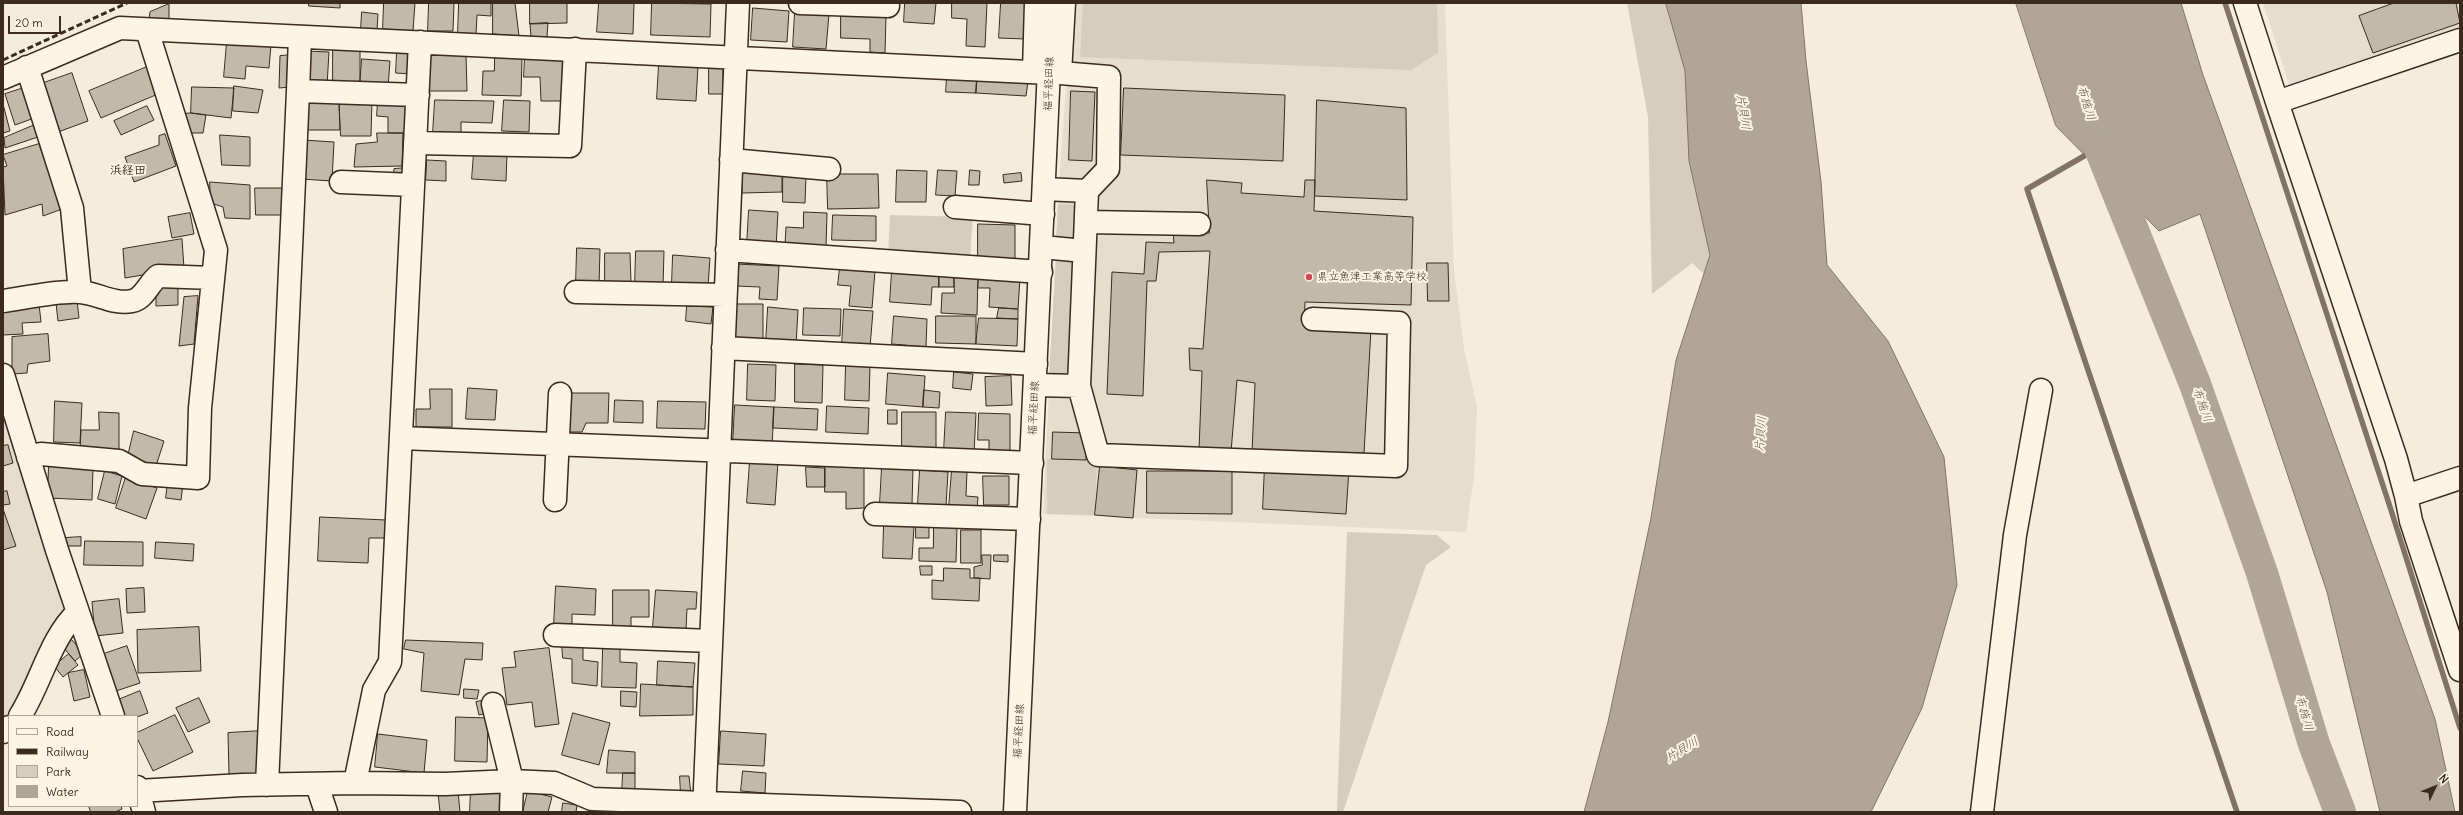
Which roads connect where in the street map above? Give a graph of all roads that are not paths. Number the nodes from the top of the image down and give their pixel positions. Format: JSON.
{"nodes":[{"id":1,"x":738,"y":3,"type":"edge"},
{"id":2,"x":800,"y":3,"type":"edge"},
{"id":3,"x":1036,"y":3,"type":"edge"},
{"id":4,"x":1052,"y":3,"type":"edge"},
{"id":5,"x":1064,"y":3,"type":"edge"},
{"id":6,"x":2245,"y":3,"type":"edge"},
{"id":7,"x":888,"y":6,"type":"dead end"},
{"id":8,"x":147,"y":30,"type":"junction"},
{"id":9,"x":300,"y":37,"type":"junction"},
{"id":10,"x":2460,"y":40,"type":"edge"},
{"id":11,"x":420,"y":42,"type":"junction"},
{"id":12,"x":575,"y":49,"type":"junction"},
{"id":13,"x":735,"y":56,"type":"junction"},
{"id":14,"x":27,"y":67,"type":"junction"},
{"id":15,"x":1048,"y":72,"type":"junction"},
{"id":16,"x":3,"y":78,"type":"edge"},
{"id":17,"x":298,"y":91,"type":"junction"},
{"id":18,"x":418,"y":95,"type":"junction"},
{"id":19,"x":2276,"y":102,"type":"junction"},
{"id":20,"x":415,"y":143,"type":"junction"},
{"id":21,"x":731,"y":160,"type":"junction"},
{"id":22,"x":829,"y":169,"type":"dead end"},
{"id":23,"x":341,"y":182,"type":"dead end"},
{"id":24,"x":413,"y":185,"type":"junction"},
{"id":25,"x":1044,"y":189,"type":"junction"},
{"id":26,"x":1087,"y":191,"type":"junction"},
{"id":27,"x":956,"y":207,"type":"dead end"},
{"id":28,"x":1043,"y":214,"type":"junction"},
{"id":29,"x":1087,"y":222,"type":"junction"},
{"id":30,"x":1199,"y":224,"type":"dead end"},
{"id":31,"x":1042,"y":248,"type":"junction"},
{"id":32,"x":727,"y":250,"type":"junction"},
{"id":33,"x":1084,"y":251,"type":"junction"},
{"id":34,"x":1040,"y":272,"type":"junction"},
{"id":35,"x":213,"y":278,"type":"junction"},
{"id":36,"x":80,"y":292,"type":"junction"},
{"id":37,"x":576,"y":292,"type":"dead end"},
{"id":38,"x":725,"y":295,"type":"junction"},
{"id":39,"x":3,"y":301,"type":"edge"},
{"id":40,"x":1313,"y":319,"type":"dead end"},
{"id":41,"x":723,"y":348,"type":"junction"},
{"id":42,"x":1036,"y":374,"type":"junction"},
{"id":43,"x":3,"y":375,"type":"edge"},
{"id":44,"x":1079,"y":386,"type":"junction"},
{"id":45,"x":2041,"y":390,"type":"dead end"},
{"id":46,"x":560,"y":394,"type":"dead end"},
{"id":47,"x":401,"y":438,"type":"junction"},
{"id":48,"x":558,"y":444,"type":"junction"},
{"id":49,"x":718,"y":451,"type":"junction"},
{"id":50,"x":28,"y":457,"type":"junction"},
{"id":51,"x":1032,"y":463,"type":"junction"},
{"id":52,"x":2460,"y":478,"type":"edge"},
{"id":53,"x":2406,"y":496,"type":"junction"},
{"id":54,"x":555,"y":500,"type":"dead end"},
{"id":55,"x":875,"y":514,"type":"dead end"},
{"id":56,"x":1029,"y":519,"type":"junction"},
{"id":57,"x":78,"y":612,"type":"junction"},
{"id":58,"x":555,"y":635,"type":"dead end"},
{"id":59,"x":711,"y":641,"type":"junction"},
{"id":60,"x":2460,"y":670,"type":"edge"},
{"id":61,"x":493,"y":704,"type":"dead end"},
{"id":62,"x":21,"y":715,"type":"edge"},
{"id":63,"x":113,"y":715,"type":"edge"},
{"id":64,"x":512,"y":781,"type":"junction"},
{"id":65,"x":355,"y":783,"type":"junction"},
{"id":66,"x":267,"y":785,"type":"junction"},
{"id":67,"x":317,"y":785,"type":"junction"},
{"id":68,"x":138,"y":789,"type":"edge"},
{"id":69,"x":704,"y":808,"type":"edge"},
{"id":70,"x":144,"y":812,"type":"edge"},
{"id":71,"x":326,"y":812,"type":"edge"},
{"id":72,"x":511,"y":812,"type":"edge"},
{"id":73,"x":960,"y":812,"type":"edge"},
{"id":74,"x":1015,"y":812,"type":"edge"},
{"id":75,"x":1982,"y":812,"type":"edge"}],
"edges":[{"from":1,"to":13,"type":"street"},
{"from":2,"to":7,"type":"street"},
{"from":3,"to":15,"type":"street"},
{"from":4,"to":15,"type":"street","name":"福平経田線"},
{"from":5,"to":15,"type":"street"},
{"from":6,"to":19,"type":"street"},
{"from":8,"to":9,"type":"street"},
{"from":8,"to":14,"type":"street"},
{"from":8,"to":35,"type":"street"},
{"from":9,"to":11,"type":"street"},
{"from":9,"to":17,"type":"street"},
{"from":10,"to":19,"type":"street"},
{"from":11,"to":12,"type":"street"},
{"from":11,"to":18,"type":"street"},
{"from":12,"to":13,"type":"street"},
{"from":12,"to":20,"type":"street"},
{"from":13,"to":15,"type":"street"},
{"from":13,"to":21,"type":"street"},
{"from":14,"to":16,"type":"street"},
{"from":14,"to":36,"type":"street"},
{"from":15,"to":25,"type":"street","name":"福平経田線"},
{"from":15,"to":26,"type":"street"},
{"from":17,"to":18,"type":"street"},
{"from":17,"to":66,"type":"street"},
{"from":18,"to":20,"type":"street"},
{"from":19,"to":53,"type":"street"},
{"from":20,"to":24,"type":"street"},
{"from":21,"to":22,"type":"street"},
{"from":21,"to":32,"type":"street"},
{"from":23,"to":24,"type":"street"},
{"from":24,"to":47,"type":"street"},
{"from":25,"to":26,"type":"street"},
{"from":25,"to":28,"type":"street","name":"福平経田線"},
{"from":26,"to":29,"type":"street"},
{"from":27,"to":28,"type":"street"},
{"from":28,"to":31,"type":"street","name":"福平経田線"},
{"from":29,"to":30,"type":"street"},
{"from":29,"to":33,"type":"street"},
{"from":31,"to":33,"type":"street"},
{"from":31,"to":34,"type":"street","name":"福平経田線"},
{"from":32,"to":34,"type":"street"},
{"from":32,"to":38,"type":"street"},
{"from":33,"to":44,"type":"street"},
{"from":34,"to":42,"type":"street","name":"福平経田線"},
{"from":35,"to":36,"type":"street"},
{"from":35,"to":50,"type":"street"},
{"from":36,"to":39,"type":"street"},
{"from":37,"to":38,"type":"street"},
{"from":38,"to":41,"type":"street"},
{"from":40,"to":44,"type":"street"},
{"from":41,"to":42,"type":"street"},
{"from":41,"to":49,"type":"street"},
{"from":42,"to":44,"type":"street"},
{"from":42,"to":51,"type":"street","name":"福平経田線"},
{"from":43,"to":50,"type":"street"},
{"from":45,"to":75,"type":"street"},
{"from":46,"to":48,"type":"street"},
{"from":47,"to":48,"type":"street"},
{"from":47,"to":65,"type":"street"},
{"from":48,"to":49,"type":"street"},
{"from":48,"to":54,"type":"street"},
{"from":49,"to":51,"type":"street"},
{"from":49,"to":59,"type":"street"},
{"from":50,"to":57,"type":"street"},
{"from":51,"to":56,"type":"street","name":"福平経田線"},
{"from":52,"to":53,"type":"street"},
{"from":53,"to":60,"type":"street"},
{"from":55,"to":56,"type":"street"},
{"from":56,"to":74,"type":"street","name":"福平経田線"},
{"from":57,"to":62,"type":"street"},
{"from":57,"to":63,"type":"street"},
{"from":58,"to":59,"type":"street"},
{"from":59,"to":69,"type":"street"},
{"from":61,"to":64,"type":"street"},
{"from":64,"to":65,"type":"street"},
{"from":64,"to":69,"type":"street"},
{"from":64,"to":72,"type":"street"},
{"from":65,"to":67,"type":"street"},
{"from":66,"to":67,"type":"street"},
{"from":66,"to":68,"type":"street"},
{"from":67,"to":71,"type":"street"},
{"from":68,"to":70,"type":"street"},
{"from":69,"to":73,"type":"street"}]}
